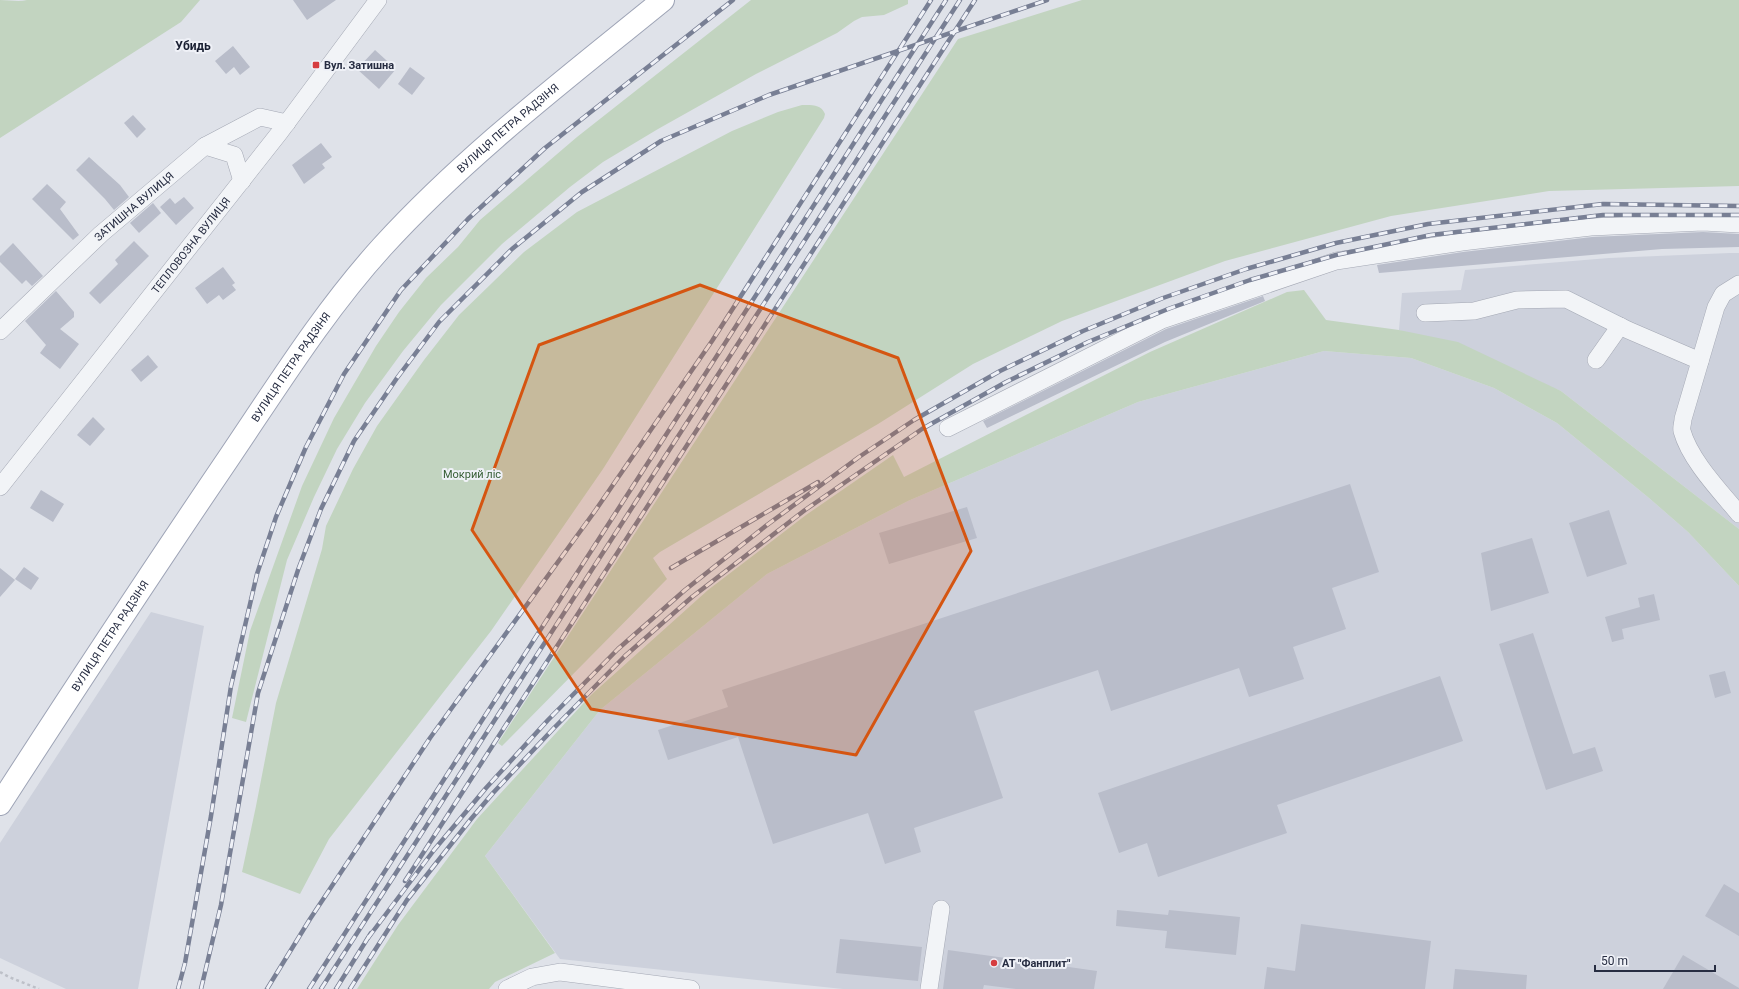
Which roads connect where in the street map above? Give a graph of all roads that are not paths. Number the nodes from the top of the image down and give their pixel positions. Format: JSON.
{"nodes":[{"id":1,"x":378,"y":0,"type":"edge"},
{"id":2,"x":663,"y":0,"type":"edge"},
{"id":3,"x":287,"y":123,"type":"junction"},
{"id":4,"x":205,"y":146,"type":"junction"},
{"id":5,"x":242,"y":181,"type":"junction"},
{"id":6,"x":1739,"y":224,"type":"edge"},
{"id":7,"x":1739,"y":284,"type":"edge"},
{"id":8,"x":1425,"y":313,"type":"dead end"},
{"id":9,"x":1620,"y":326,"type":"junction"},
{"id":10,"x":0,"y":331,"type":"edge"},
{"id":11,"x":1596,"y":360,"type":"dead end"},
{"id":12,"x":1700,"y":361,"type":"junction"},
{"id":13,"x":948,"y":428,"type":"dead end"},
{"id":14,"x":0,"y":487,"type":"edge"},
{"id":15,"x":1737,"y":509,"type":"edge"},
{"id":16,"x":0,"y":804,"type":"edge"},
{"id":17,"x":941,"y":909,"type":"dead end"},
{"id":18,"x":507,"y":989,"type":"edge"},
{"id":19,"x":691,"y":989,"type":"edge"},
{"id":20,"x":929,"y":989,"type":"edge"}],
"edges":[{"from":1,"to":3,"type":"street","name":"ТЕПЛОВОЗНА ВУЛИЦЯ"},
{"from":2,"to":16,"type":"main road","name":"ВУЛИЦЯ ПЕТРА РАДЗІНЯ"},
{"from":3,"to":4,"type":"street","name":"ЗАТИШНА ВУЛИЦЯ"},
{"from":3,"to":5,"type":"street","name":"ТЕПЛОВОЗНА ВУЛИЦЯ"},
{"from":4,"to":5,"type":"street"},
{"from":4,"to":10,"type":"street","name":"ЗАТИШНА ВУЛИЦЯ"},
{"from":5,"to":14,"type":"street","name":"ТЕПЛОВОЗНА ВУЛИЦЯ"},
{"from":6,"to":13,"type":"street"},
{"from":7,"to":12,"type":"street"},
{"from":8,"to":9,"type":"street"},
{"from":9,"to":11,"type":"street"},
{"from":9,"to":12,"type":"street"},
{"from":12,"to":15,"type":"street"},
{"from":17,"to":20,"type":"street"},
{"from":18,"to":19,"type":"street"}]}
